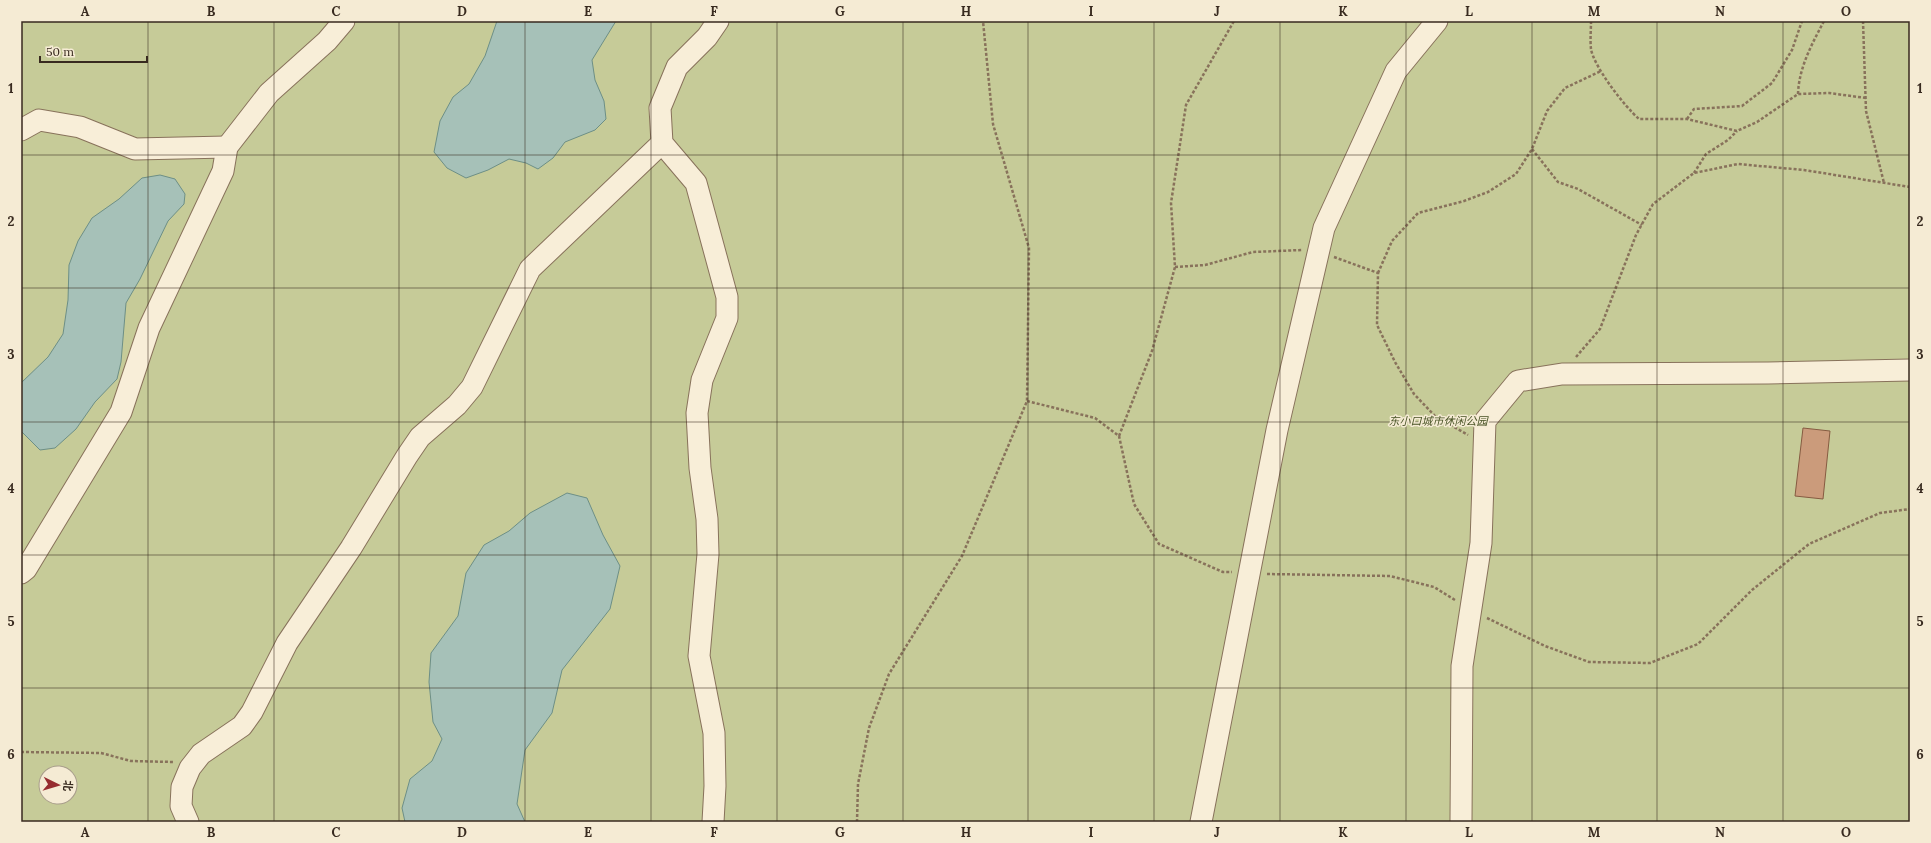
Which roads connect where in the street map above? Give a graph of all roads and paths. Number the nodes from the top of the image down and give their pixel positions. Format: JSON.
{"nodes":[{"id":1,"x":344,"y":21,"type":"edge"},
{"id":2,"x":718,"y":21,"type":"edge"},
{"id":3,"x":983,"y":21,"type":"edge"},
{"id":4,"x":1234,"y":21,"type":"edge"},
{"id":5,"x":1438,"y":21,"type":"edge"},
{"id":6,"x":1591,"y":21,"type":"edge"},
{"id":7,"x":1802,"y":21,"type":"edge"},
{"id":8,"x":1824,"y":21,"type":"edge"},
{"id":9,"x":1863,"y":21,"type":"edge"},
{"id":10,"x":1601,"y":71,"type":"junction"},
{"id":11,"x":1798,"y":94,"type":"junction"},
{"id":12,"x":1866,"y":98,"type":"junction"},
{"id":13,"x":1687,"y":119,"type":"junction"},
{"id":14,"x":21,"y":130,"type":"edge"},
{"id":15,"x":1737,"y":132,"type":"junction"},
{"id":16,"x":662,"y":143,"type":"junction"},
{"id":17,"x":227,"y":147,"type":"junction"},
{"id":18,"x":1532,"y":149,"type":"junction"},
{"id":19,"x":1694,"y":173,"type":"junction"},
{"id":20,"x":1884,"y":183,"type":"junction"},
{"id":21,"x":1910,"y":187,"type":"edge"},
{"id":22,"x":1642,"y":225,"type":"junction"},
{"id":23,"x":1319,"y":252,"type":"junction"},
{"id":24,"x":1175,"y":267,"type":"junction"},
{"id":25,"x":1378,"y":273,"type":"junction"},
{"id":26,"x":1910,"y":370,"type":"edge"},
{"id":27,"x":1562,"y":374,"type":"junction"},
{"id":28,"x":1027,"y":401,"type":"junction"},
{"id":29,"x":1119,"y":436,"type":"junction"},
{"id":30,"x":1484,"y":445,"type":"junction"},
{"id":31,"x":1910,"y":509,"type":"edge"},
{"id":32,"x":21,"y":573,"type":"edge"},
{"id":33,"x":1248,"y":573,"type":"junction"},
{"id":34,"x":1470,"y":609,"type":"junction"},
{"id":35,"x":21,"y":752,"type":"edge"},
{"id":36,"x":194,"y":762,"type":"junction"},
{"id":37,"x":188,"y":822,"type":"edge"},
{"id":38,"x":713,"y":822,"type":"edge"},
{"id":39,"x":857,"y":822,"type":"edge"},
{"id":40,"x":1201,"y":822,"type":"edge"},
{"id":41,"x":1461,"y":822,"type":"edge"}],
"edges":[{"from":1,"to":17,"type":"street"},
{"from":2,"to":16,"type":"street"},
{"from":3,"to":28,"type":"path"},
{"from":4,"to":24,"type":"path"},
{"from":5,"to":23,"type":"street"},
{"from":6,"to":10,"type":"path"},
{"from":7,"to":13,"type":"path"},
{"from":8,"to":11,"type":"path"},
{"from":9,"to":12,"type":"path"},
{"from":10,"to":13,"type":"path"},
{"from":10,"to":18,"type":"path"},
{"from":11,"to":12,"type":"path"},
{"from":11,"to":15,"type":"path"},
{"from":12,"to":20,"type":"path"},
{"from":13,"to":15,"type":"path"},
{"from":14,"to":17,"type":"street"},
{"from":15,"to":19,"type":"path"},
{"from":16,"to":36,"type":"street"},
{"from":16,"to":38,"type":"street"},
{"from":17,"to":32,"type":"street"},
{"from":18,"to":22,"type":"path"},
{"from":18,"to":25,"type":"path"},
{"from":19,"to":20,"type":"path"},
{"from":19,"to":22,"type":"path"},
{"from":20,"to":21,"type":"path"},
{"from":22,"to":27,"type":"path"},
{"from":23,"to":24,"type":"path"},
{"from":23,"to":25,"type":"path"},
{"from":23,"to":33,"type":"street"},
{"from":24,"to":29,"type":"path"},
{"from":25,"to":30,"type":"path"},
{"from":26,"to":27,"type":"street"},
{"from":27,"to":30,"type":"street"},
{"from":28,"to":29,"type":"path"},
{"from":28,"to":39,"type":"path"},
{"from":29,"to":33,"type":"path"},
{"from":30,"to":34,"type":"street"},
{"from":31,"to":34,"type":"path"},
{"from":33,"to":34,"type":"path"},
{"from":33,"to":40,"type":"street"},
{"from":34,"to":41,"type":"street"},
{"from":35,"to":36,"type":"path"},
{"from":36,"to":37,"type":"street"}]}
